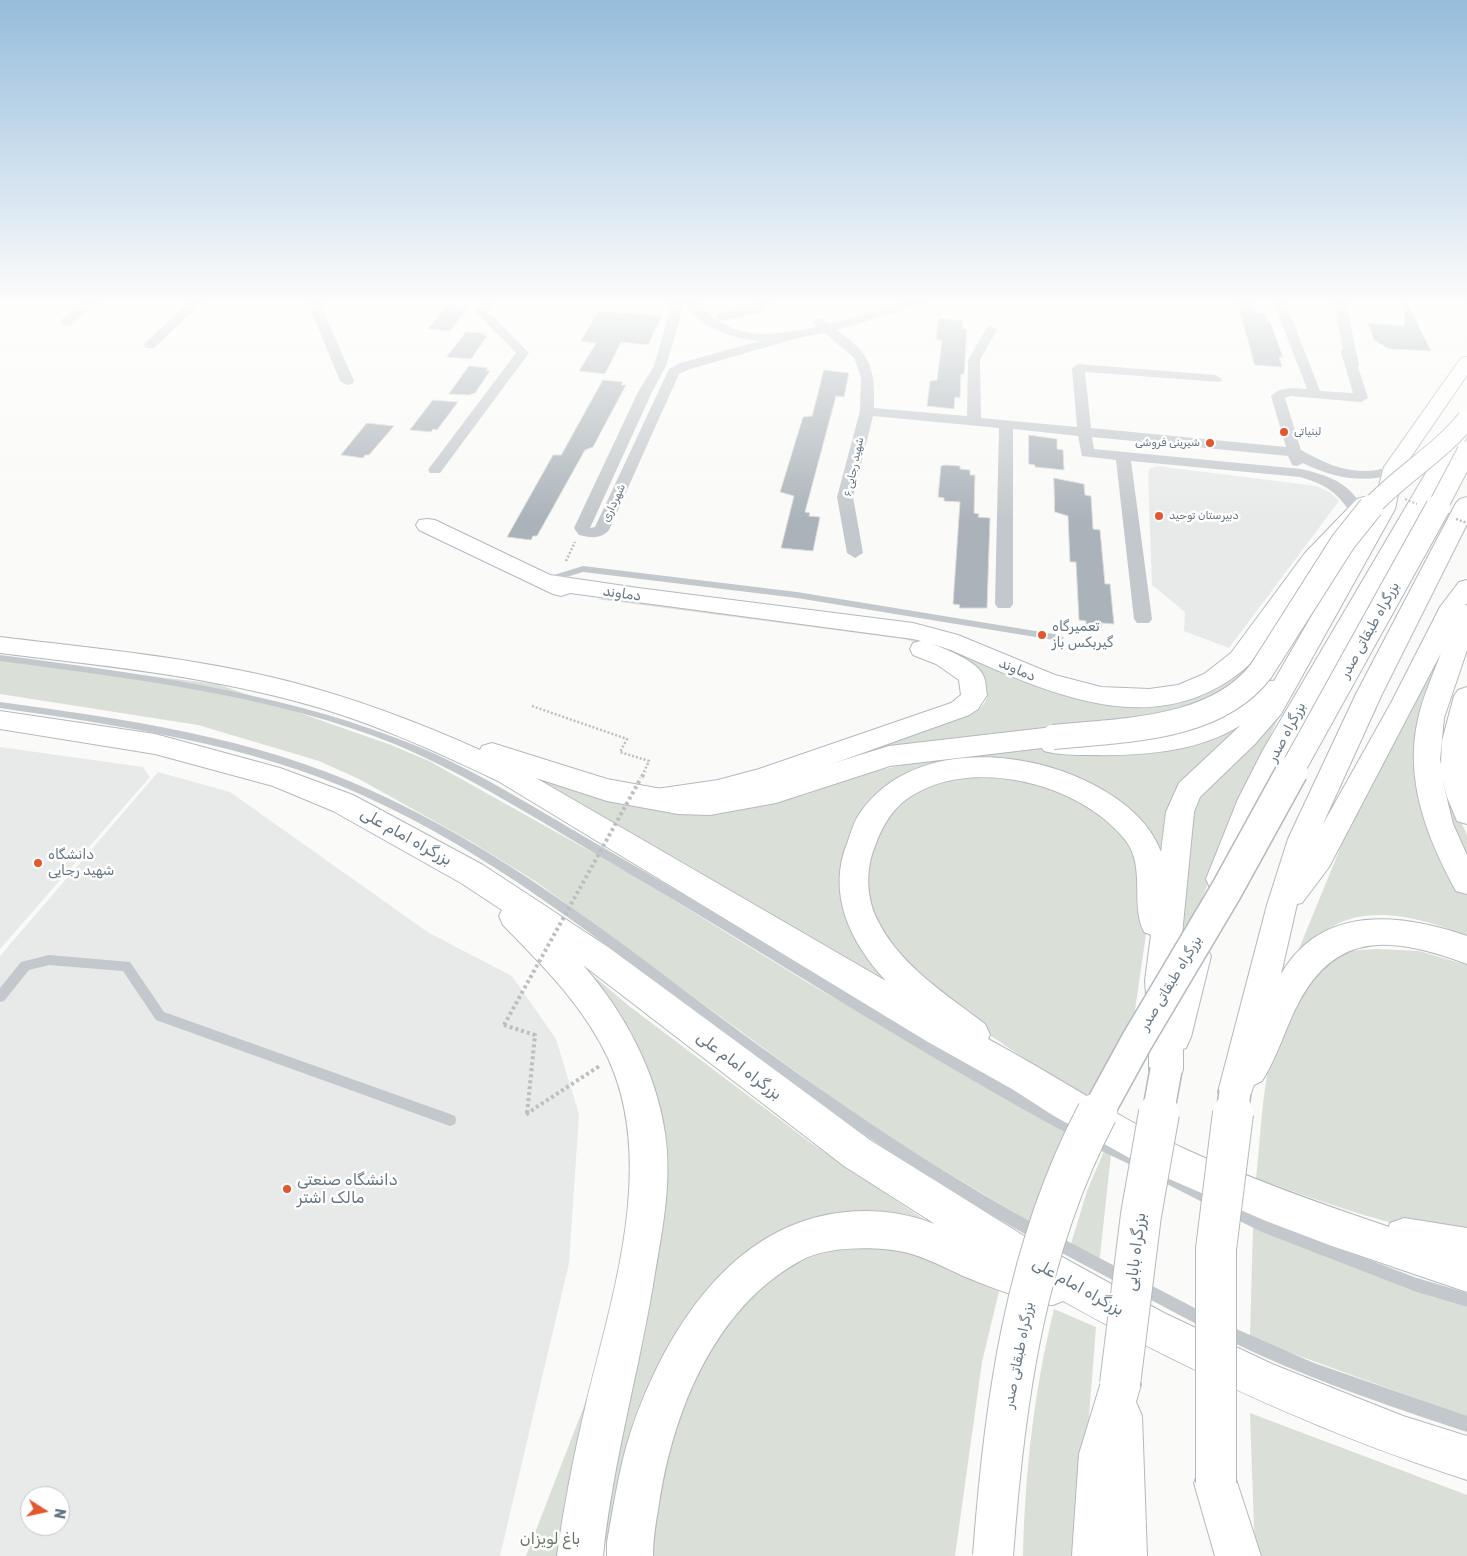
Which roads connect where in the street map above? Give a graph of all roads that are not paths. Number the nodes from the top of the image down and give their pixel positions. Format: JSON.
{"nodes":[{"id":1,"x":345,"y":376,"type":"edge"},
{"id":2,"x":505,"y":376,"type":"edge"},
{"id":3,"x":654,"y":376,"type":"edge"},
{"id":4,"x":672,"y":376,"type":"edge"},
{"id":5,"x":867,"y":376,"type":"edge"},
{"id":6,"x":974,"y":376,"type":"edge"},
{"id":7,"x":1079,"y":376,"type":"edge"},
{"id":8,"x":1173,"y":376,"type":"edge"},
{"id":9,"x":1308,"y":376,"type":"edge"},
{"id":10,"x":1354,"y":376,"type":"edge"},
{"id":11,"x":1356,"y":376,"type":"edge"},
{"id":12,"x":1458,"y":376,"type":"edge"},
{"id":13,"x":1215,"y":379,"type":"dead end"},
{"id":14,"x":347,"y":381,"type":"dead end"},
{"id":15,"x":645,"y":392,"type":"junction"},
{"id":16,"x":664,"y":394,"type":"junction"},
{"id":17,"x":1315,"y":394,"type":"junction"},
{"id":18,"x":1361,"y":398,"type":"junction"},
{"id":19,"x":867,"y":411,"type":"junction"},
{"id":20,"x":1467,"y":419,"type":"edge"},
{"id":21,"x":974,"y":421,"type":"junction"},
{"id":22,"x":1006,"y":424,"type":"junction"},
{"id":23,"x":1085,"y":432,"type":"junction"},
{"id":24,"x":1467,"y":451,"type":"edge"},
{"id":25,"x":1293,"y":452,"type":"junction"},
{"id":26,"x":1122,"y":457,"type":"junction"},
{"id":27,"x":1393,"y":469,"type":"junction"},
{"id":28,"x":435,"y":470,"type":"dead end"},
{"id":29,"x":1301,"y":473,"type":"junction"},
{"id":30,"x":1467,"y":503,"type":"edge"},
{"id":31,"x":1358,"y":509,"type":"junction"},
{"id":32,"x":427,"y":525,"type":"dead end"},
{"id":33,"x":1371,"y":531,"type":"junction"},
{"id":34,"x":855,"y":553,"type":"dead end"},
{"id":35,"x":544,"y":581,"type":"junction"},
{"id":36,"x":1467,"y":587,"type":"edge"},
{"id":37,"x":1004,"y":604,"type":"dead end"},
{"id":38,"x":1467,"y":613,"type":"edge"},
{"id":39,"x":1143,"y":619,"type":"dead end"},
{"id":40,"x":1060,"y":638,"type":"dead end"},
{"id":41,"x":0,"y":645,"type":"edge"},
{"id":42,"x":0,"y":658,"type":"edge"},
{"id":43,"x":1289,"y":673,"type":"junction"},
{"id":44,"x":1467,"y":696,"type":"edge"},
{"id":45,"x":0,"y":705,"type":"edge"},
{"id":46,"x":0,"y":720,"type":"edge"},
{"id":47,"x":440,"y":741,"type":"junction"},
{"id":48,"x":1001,"y":742,"type":"junction"},
{"id":49,"x":647,"y":788,"type":"junction"},
{"id":50,"x":1467,"y":813,"type":"edge"},
{"id":51,"x":472,"y":874,"type":"junction"},
{"id":52,"x":1467,"y":882,"type":"edge"},
{"id":53,"x":1282,"y":905,"type":"junction"},
{"id":54,"x":1467,"y":950,"type":"edge"},
{"id":55,"x":1161,"y":981,"type":"junction"},
{"id":56,"x":0,"y":997,"type":"edge"},
{"id":57,"x":1166,"y":1070,"type":"junction"},
{"id":58,"x":1024,"y":1076,"type":"junction"},
{"id":59,"x":1235,"y":1092,"type":"junction"},
{"id":60,"x":450,"y":1120,"type":"dead end"},
{"id":61,"x":1332,"y":1227,"type":"junction"},
{"id":62,"x":1467,"y":1247,"type":"edge"},
{"id":63,"x":1467,"y":1272,"type":"edge"},
{"id":64,"x":1094,"y":1296,"type":"junction"},
{"id":65,"x":1467,"y":1300,"type":"edge"},
{"id":66,"x":1120,"y":1384,"type":"junction"},
{"id":67,"x":1467,"y":1424,"type":"edge"},
{"id":68,"x":1403,"y":1438,"type":"junction"},
{"id":69,"x":1467,"y":1458,"type":"edge"},
{"id":70,"x":1467,"y":1471,"type":"edge"},
{"id":71,"x":1216,"y":1483,"type":"junction"},
{"id":72,"x":580,"y":1556,"type":"edge"},
{"id":73,"x":630,"y":1556,"type":"edge"},
{"id":74,"x":993,"y":1556,"type":"edge"},
{"id":75,"x":1095,"y":1556,"type":"edge"},
{"id":76,"x":1124,"y":1556,"type":"edge"},
{"id":77,"x":1220,"y":1556,"type":"edge"},
{"id":78,"x":1238,"y":1556,"type":"edge"}],
"edges":[{"from":1,"to":14,"type":"street"},
{"from":2,"to":28,"type":"street"},
{"from":3,"to":15,"type":"street","name":"شهرداری"},
{"from":4,"to":16,"type":"street","name":"شهرداری"},
{"from":5,"to":19,"type":"street","name":"شهید رجایی ۶"},
{"from":6,"to":21,"type":"street"},
{"from":7,"to":23,"type":"street"},
{"from":8,"to":13,"type":"street"},
{"from":9,"to":17,"type":"street"},
{"from":10,"to":18,"type":"street"},
{"from":11,"to":18,"type":"street"},
{"from":12,"to":27,"type":"main road"},
{"from":15,"to":16,"type":"street"},
{"from":15,"to":16,"type":"street","name":"شهرداری"},
{"from":17,"to":18,"type":"street"},
{"from":17,"to":25,"type":"street"},
{"from":19,"to":21,"type":"street"},
{"from":19,"to":34,"type":"street","name":"شهید رجایی ۶"},
{"from":20,"to":48,"type":"main road","bridge":true},
{"from":20,"to":57,"type":"main road","name":"بزرگراه صدر"},
{"from":21,"to":22,"type":"street"},
{"from":22,"to":23,"type":"street"},
{"from":22,"to":37,"type":"street"},
{"from":23,"to":25,"type":"street"},
{"from":23,"to":26,"type":"street"},
{"from":24,"to":74,"type":"main road","name":"بزرگراه طبقاتی صدر","bridge":true},
{"from":25,"to":27,"type":"street"},
{"from":25,"to":29,"type":"street"},
{"from":26,"to":29,"type":"street"},
{"from":26,"to":39,"type":"street"},
{"from":27,"to":31,"type":"main road","name":"دماوند"},
{"from":27,"to":33,"type":"main road"},
{"from":29,"to":31,"type":"street"},
{"from":30,"to":53,"type":"main road"},
{"from":31,"to":33,"type":"street"},
{"from":31,"to":35,"type":"main road","name":"دماوند"},
{"from":32,"to":35,"type":"main road","name":"دماوند"},
{"from":33,"to":43,"type":"main road"},
{"from":35,"to":40,"type":"lane"},
{"from":35,"to":49,"type":"main road","name":"دماوند"},
{"from":36,"to":53,"type":"main road"},
{"from":38,"to":52,"type":"main road"},
{"from":41,"to":47,"type":"main road"},
{"from":42,"to":65,"type":"lane"},
{"from":43,"to":48,"type":"main road"},
{"from":43,"to":55,"type":"main road"},
{"from":44,"to":50,"type":"main road"},
{"from":45,"to":67,"type":"lane"},
{"from":46,"to":51,"type":"main road","name":"بزرگراه امام علی"},
{"from":47,"to":49,"type":"main road"},
{"from":47,"to":58,"type":"main road"},
{"from":48,"to":49,"type":"main road"},
{"from":51,"to":64,"type":"main road","name":"بزرگراه امام علی"},
{"from":51,"to":72,"type":"main road"},
{"from":53,"to":59,"type":"main road"},
{"from":54,"to":59,"type":"main road"},
{"from":55,"to":57,"type":"main road"},
{"from":55,"to":58,"type":"main road"},
{"from":56,"to":60,"type":"lane"},
{"from":57,"to":66,"type":"main road","name":"بزرگراه بابایی","bridge":true},
{"from":58,"to":61,"type":"main road"},
{"from":59,"to":71,"type":"main road","bridge":true},
{"from":61,"to":62,"type":"main road"},
{"from":61,"to":63,"type":"main road"},
{"from":64,"to":68,"type":"main road","name":"بزرگراه امام علی"},
{"from":64,"to":73,"type":"main road"},
{"from":66,"to":75,"type":"main road"},
{"from":66,"to":76,"type":"main road","name":"بزرگراه بابایی"},
{"from":68,"to":69,"type":"main road","name":"بزرگراه امام علی"},
{"from":68,"to":70,"type":"main road"},
{"from":71,"to":77,"type":"main road"},
{"from":71,"to":78,"type":"main road"}]}
